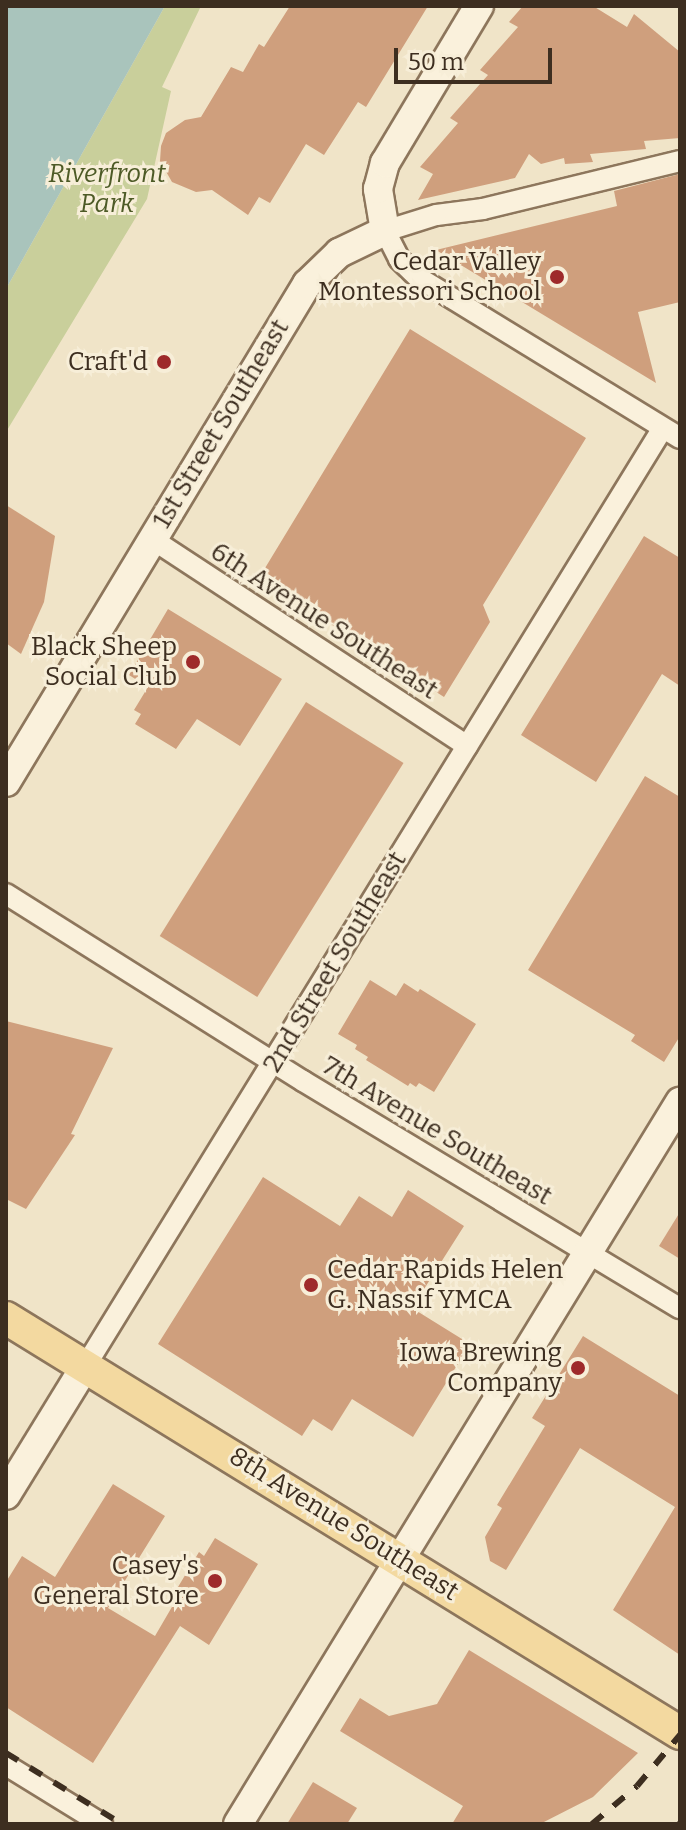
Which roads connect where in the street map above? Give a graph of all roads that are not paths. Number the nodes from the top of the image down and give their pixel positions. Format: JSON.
{"nodes":[{"id":1,"x":479,"y":6,"type":"edge"},
{"id":2,"x":680,"y":161,"type":"edge"},
{"id":3,"x":385,"y":231,"type":"junction"},
{"id":4,"x":672,"y":433,"type":"edge"},
{"id":5,"x":152,"y":539,"type":"junction"},
{"id":6,"x":467,"y":746,"type":"junction"},
{"id":7,"x":6,"y":782,"type":"edge"},
{"id":8,"x":6,"y":894,"type":"edge"},
{"id":9,"x":274,"y":1062,"type":"junction"},
{"id":10,"x":680,"y":1102,"type":"edge"},
{"id":11,"x":589,"y":1253,"type":"junction"},
{"id":12,"x":680,"y":1308,"type":"edge"},
{"id":13,"x":6,"y":1318,"type":"edge"},
{"id":14,"x":86,"y":1365,"type":"junction"},
{"id":15,"x":6,"y":1495,"type":"edge"},
{"id":16,"x":400,"y":1559,"type":"junction"},
{"id":17,"x":680,"y":1733,"type":"edge"},
{"id":18,"x":6,"y":1765,"type":"edge"},
{"id":19,"x":102,"y":1824,"type":"edge"},
{"id":20,"x":238,"y":1824,"type":"edge"}],
"edges":[{"from":1,"to":3,"type":"street"},
{"from":2,"to":3,"type":"street"},
{"from":3,"to":4,"type":"street"},
{"from":3,"to":5,"type":"street","name":"1st Street Southeast"},
{"from":4,"to":6,"type":"street","name":"2nd Street Southeast"},
{"from":5,"to":6,"type":"street","name":"6th Avenue Southeast"},
{"from":5,"to":7,"type":"street","name":"1st Street Southeast"},
{"from":6,"to":9,"type":"street","name":"2nd Street Southeast"},
{"from":8,"to":9,"type":"street","name":"7th Avenue Southeast"},
{"from":9,"to":11,"type":"street","name":"7th Avenue Southeast"},
{"from":9,"to":14,"type":"street","name":"2nd Street Southeast"},
{"from":10,"to":11,"type":"street"},
{"from":11,"to":12,"type":"street","name":"7th Avenue Southeast"},
{"from":11,"to":16,"type":"street"},
{"from":13,"to":14,"type":"main road","name":"8th Avenue Southeast"},
{"from":14,"to":15,"type":"street","name":"2nd Street Southeast"},
{"from":14,"to":16,"type":"main road","name":"8th Avenue Southeast"},
{"from":16,"to":17,"type":"main road","name":"8th Avenue Southeast"},
{"from":16,"to":20,"type":"street"},
{"from":18,"to":19,"type":"street"}]}
